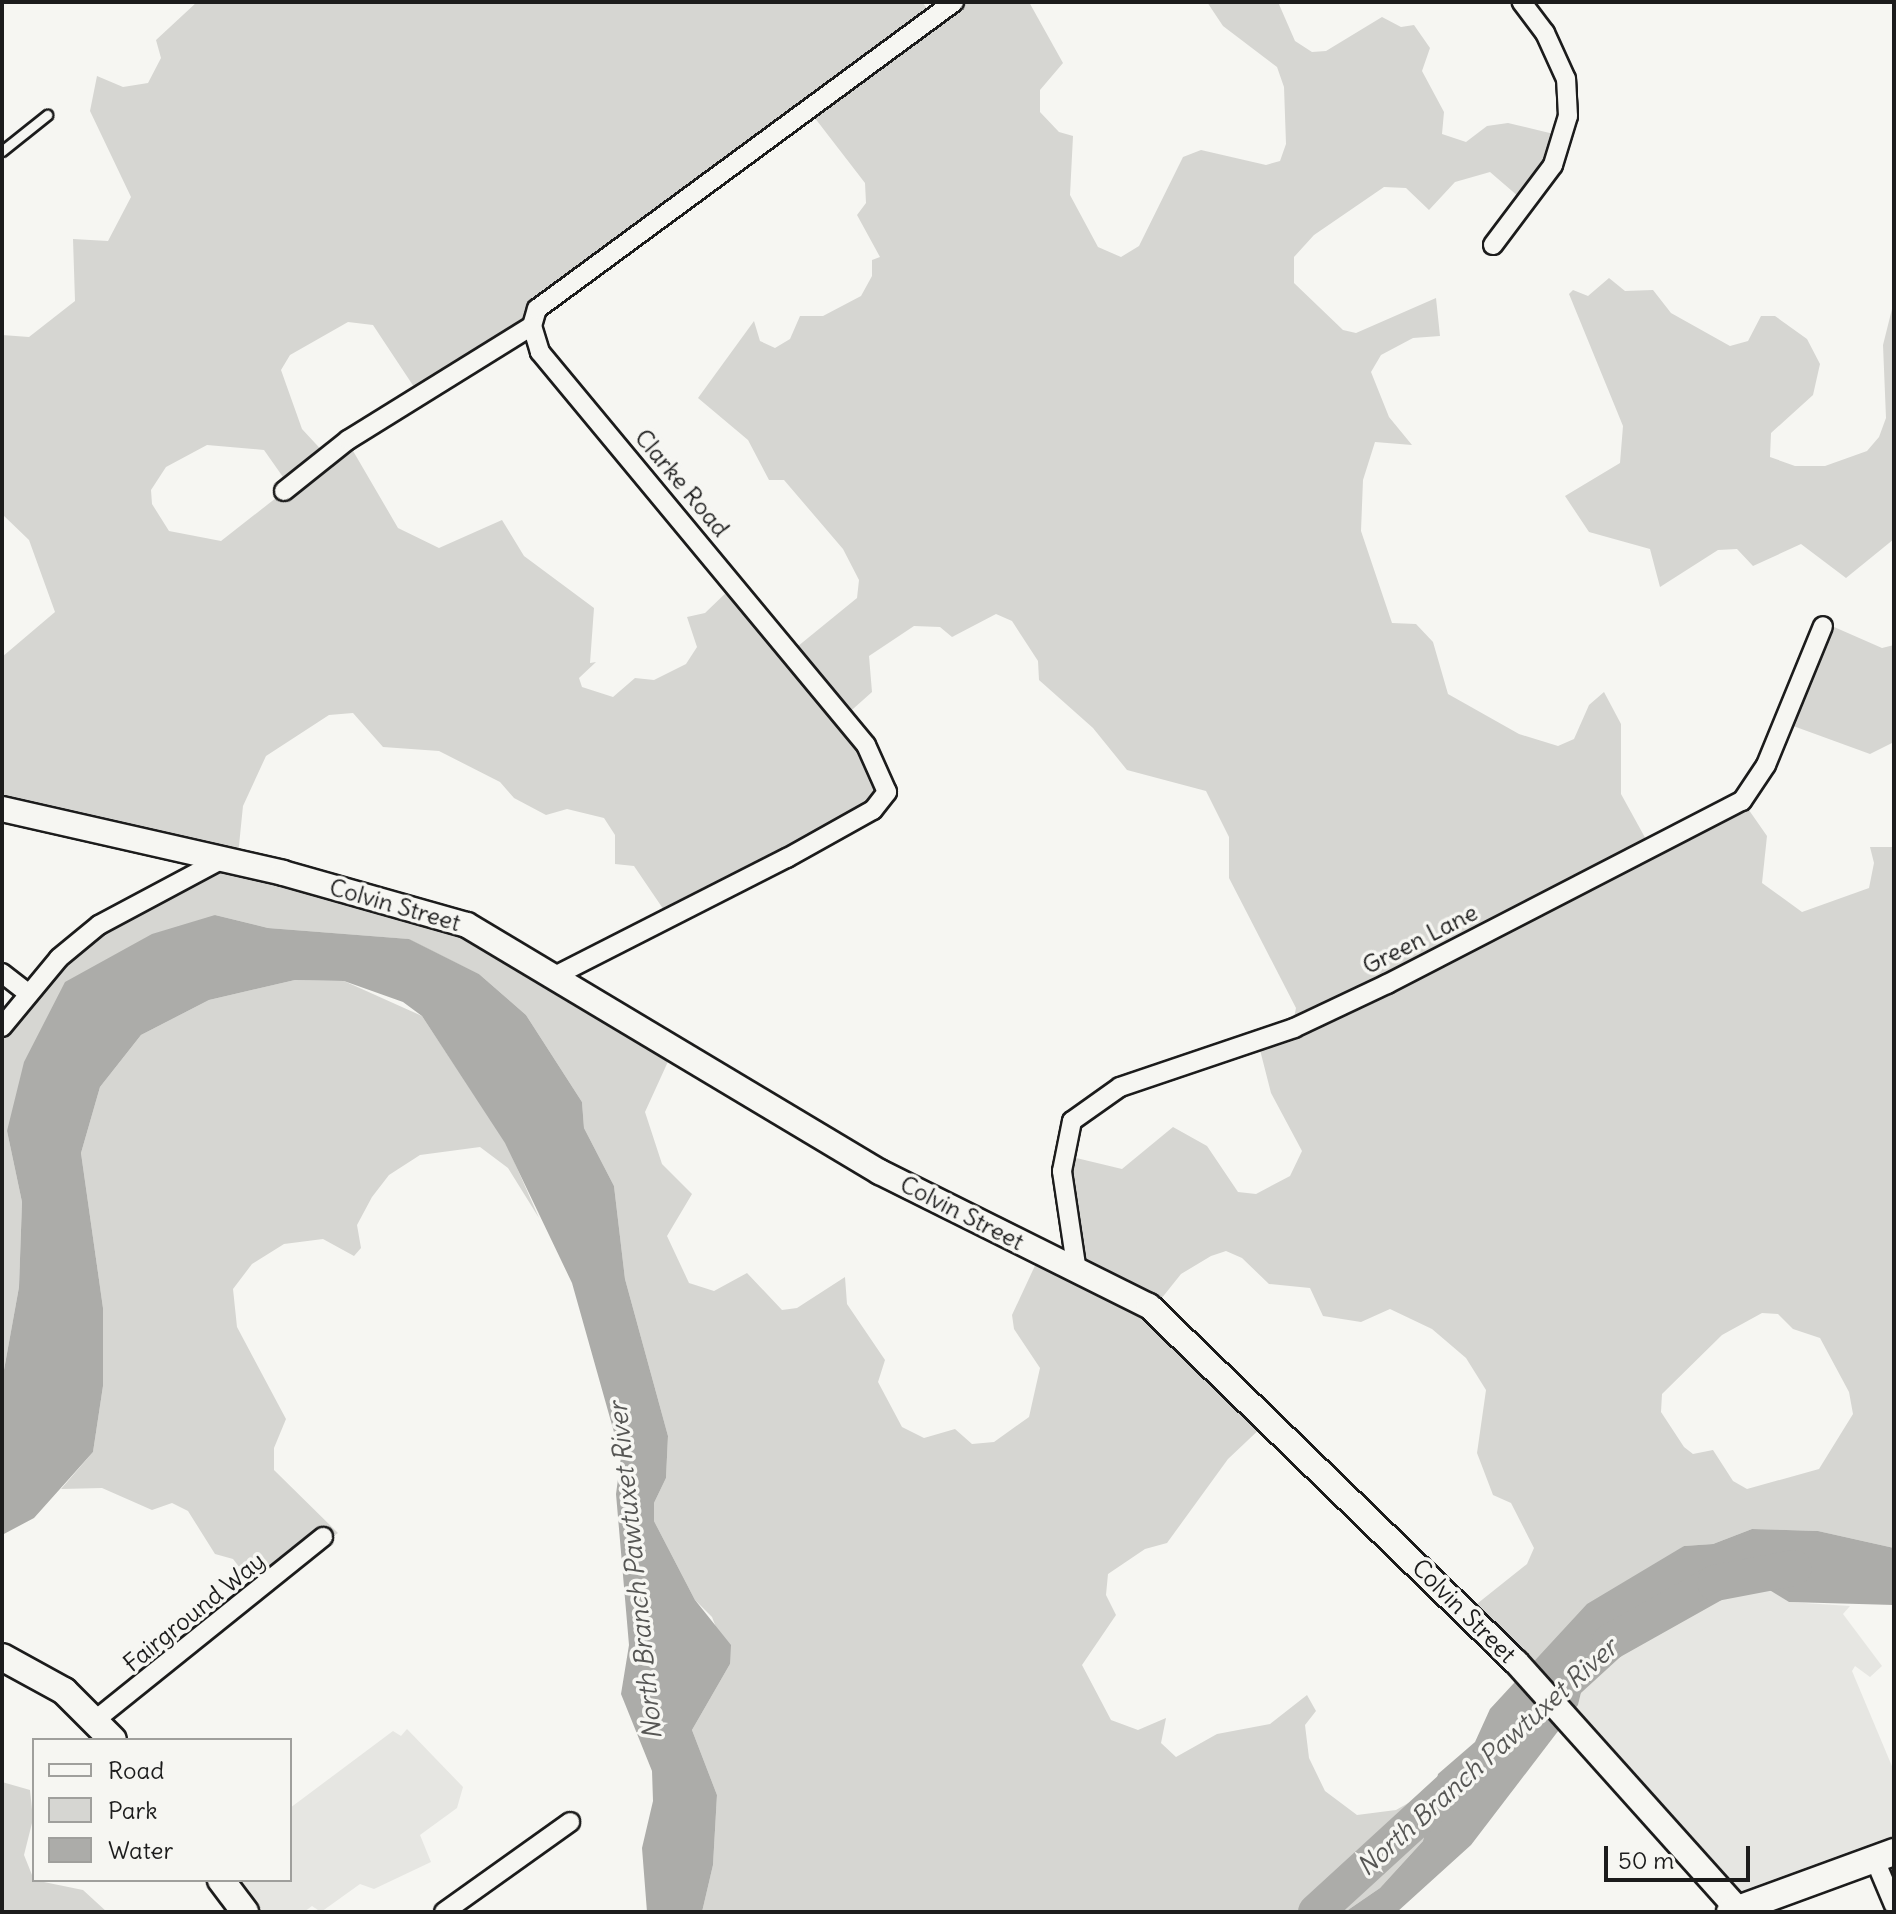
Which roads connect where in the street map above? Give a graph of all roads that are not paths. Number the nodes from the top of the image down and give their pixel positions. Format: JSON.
{"nodes":[{"id":1,"x":954,"y":2,"type":"edge"},
{"id":2,"x":1522,"y":2,"type":"edge"},
{"id":3,"x":47,"y":115,"type":"dead end"},
{"id":4,"x":2,"y":151,"type":"edge"},
{"id":5,"x":1493,"y":245,"type":"dead end"},
{"id":6,"x":532,"y":326,"type":"junction"},
{"id":7,"x":284,"y":491,"type":"dead end"},
{"id":8,"x":1823,"y":626,"type":"dead end"},
{"id":9,"x":2,"y":809,"type":"edge"},
{"id":10,"x":217,"y":862,"type":"junction"},
{"id":11,"x":2,"y":973,"type":"edge"},
{"id":12,"x":553,"y":977,"type":"junction"},
{"id":13,"x":29,"y":994,"type":"junction"},
{"id":14,"x":2,"y":1027,"type":"edge"},
{"id":15,"x":1076,"y":1265,"type":"junction"},
{"id":16,"x":323,"y":1537,"type":"dead end"},
{"id":17,"x":2,"y":1657,"type":"edge"},
{"id":18,"x":94,"y":1721,"type":"junction"},
{"id":19,"x":111,"y":1738,"type":"edge"},
{"id":20,"x":570,"y":1822,"type":"dead end"},
{"id":21,"x":1885,"y":1856,"type":"edge"},
{"id":22,"x":222,"y":1882,"type":"edge"},
{"id":23,"x":1894,"y":1905,"type":"edge"},
{"id":24,"x":1734,"y":1910,"type":"edge"},
{"id":25,"x":245,"y":1912,"type":"edge"},
{"id":26,"x":444,"y":1912,"type":"edge"}],
"edges":[{"from":1,"to":6,"type":"street"},
{"from":2,"to":5,"type":"street"},
{"from":3,"to":4,"type":"lane"},
{"from":6,"to":7,"type":"street"},
{"from":6,"to":12,"type":"street","name":"Clarke Road"},
{"from":8,"to":15,"type":"street","name":"Green Lane"},
{"from":9,"to":10,"type":"street","name":"Colvin Street"},
{"from":10,"to":12,"type":"street","name":"Colvin Street"},
{"from":10,"to":13,"type":"street"},
{"from":11,"to":13,"type":"street"},
{"from":12,"to":15,"type":"street","name":"Colvin Street"},
{"from":13,"to":14,"type":"street"},
{"from":15,"to":24,"type":"street","name":"Colvin Street"},
{"from":16,"to":18,"type":"street","name":"Fairground Way"},
{"from":17,"to":18,"type":"main road"},
{"from":18,"to":19,"type":"main road"},
{"from":20,"to":26,"type":"street"},
{"from":21,"to":23,"type":"street"},
{"from":21,"to":24,"type":"main road"},
{"from":22,"to":25,"type":"main road"}]}
